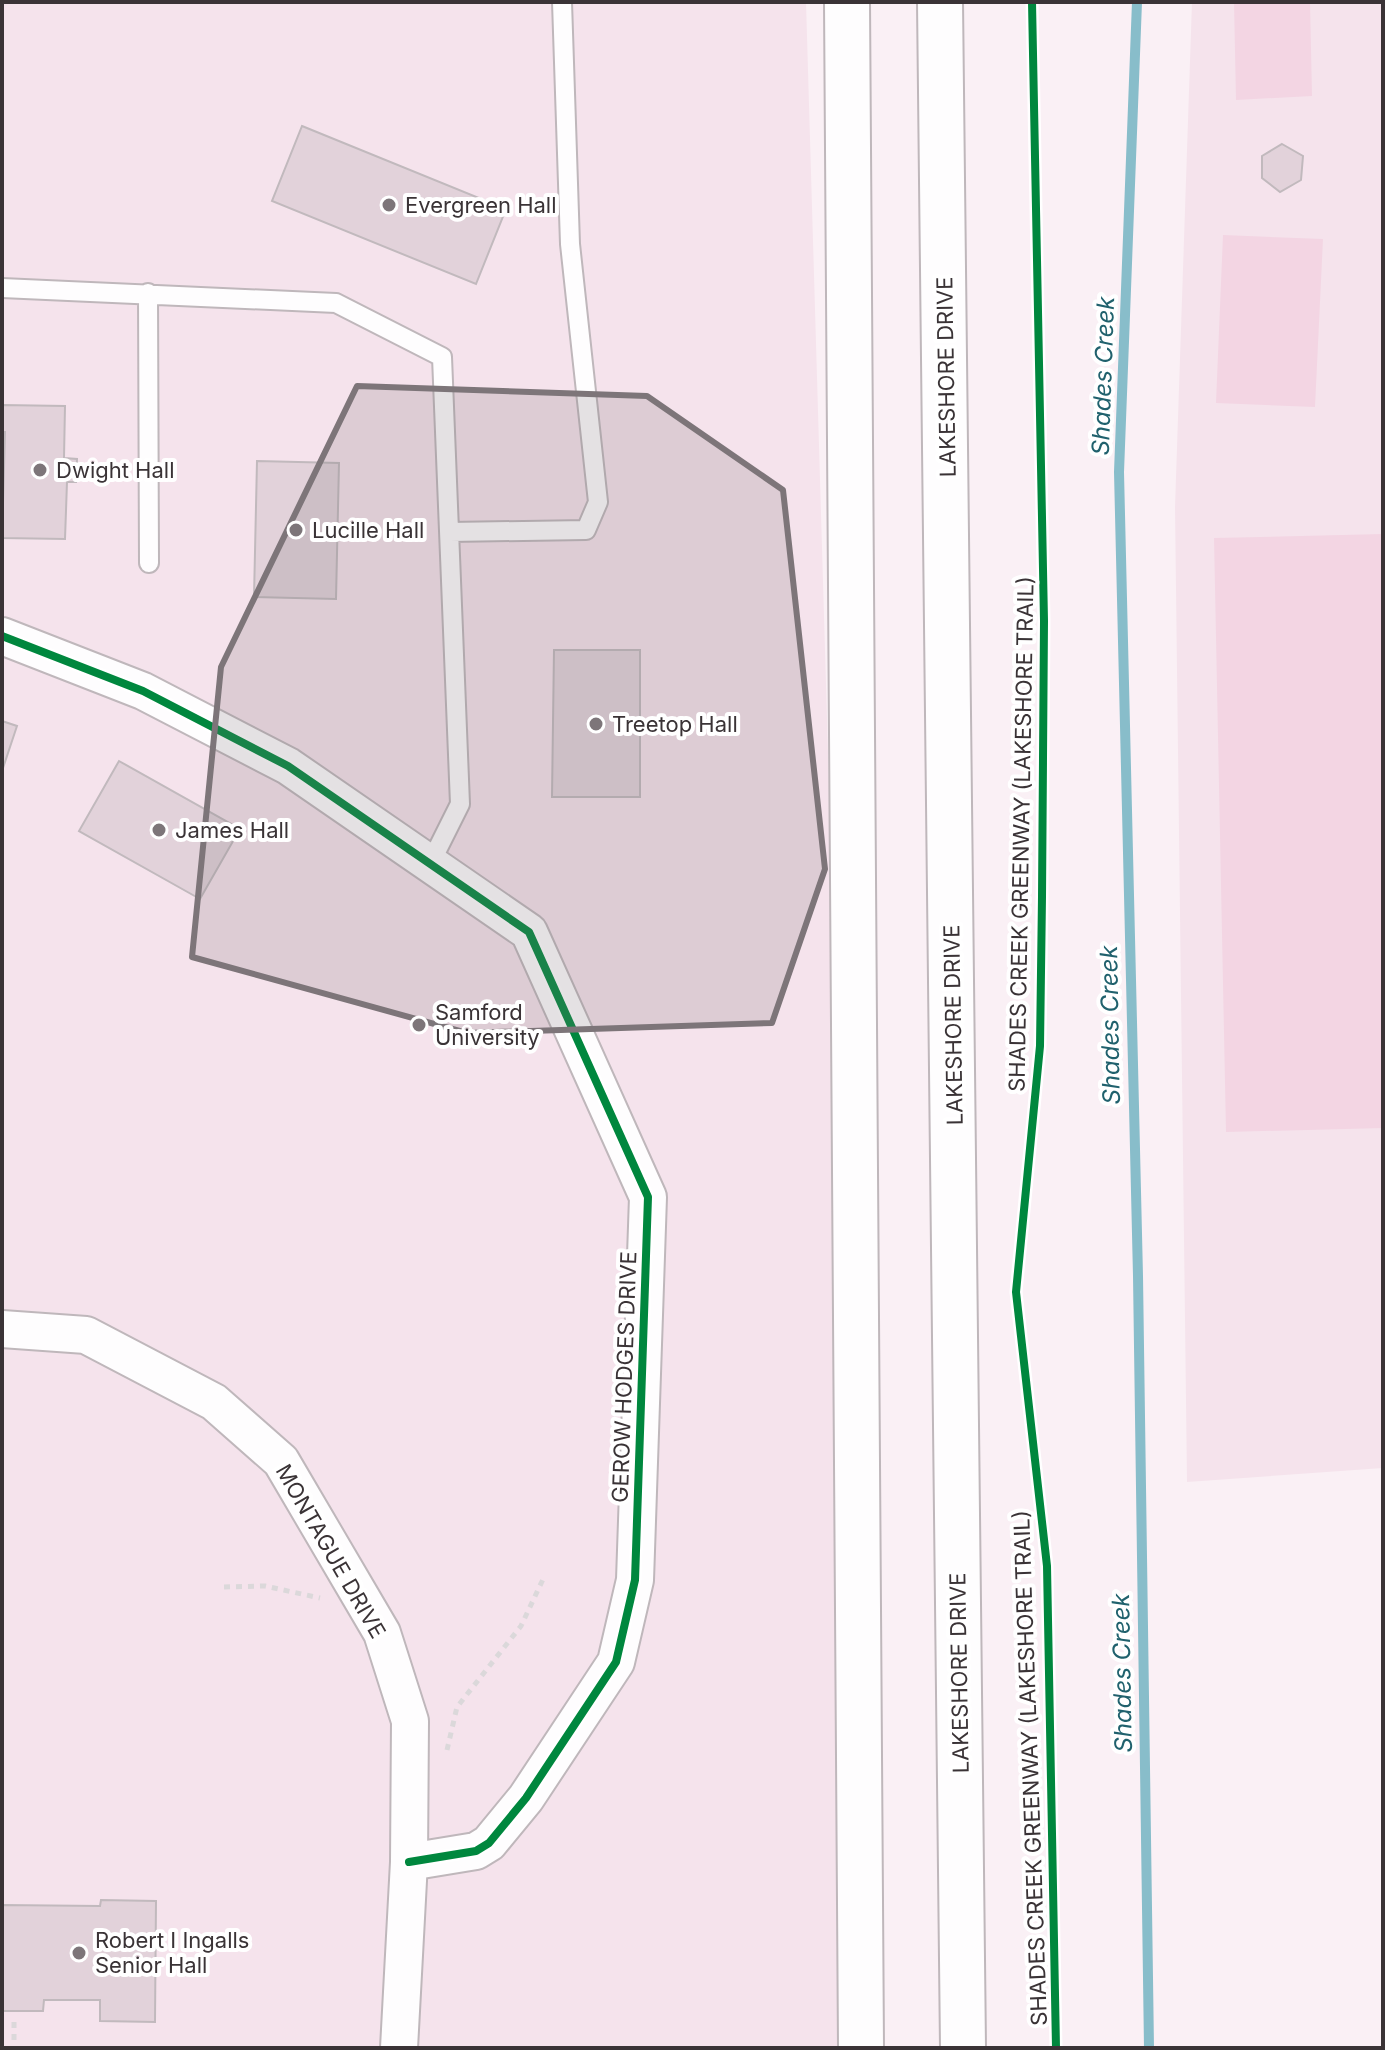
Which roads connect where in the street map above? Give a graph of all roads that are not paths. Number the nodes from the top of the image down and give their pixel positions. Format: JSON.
{"nodes":[{"id":1,"x":562,"y":2,"type":"edge"},
{"id":2,"x":940,"y":2,"type":"edge"},
{"id":3,"x":845,"y":6,"type":"edge"},
{"id":4,"x":2,"y":288,"type":"edge"},
{"id":5,"x":148,"y":293,"type":"junction"},
{"id":6,"x":450,"y":532,"type":"junction"},
{"id":7,"x":149,"y":563,"type":"dead end"},
{"id":8,"x":2,"y":636,"type":"edge"},
{"id":9,"x":430,"y":864,"type":"junction"},
{"id":10,"x":2,"y":1329,"type":"edge"},
{"id":11,"x":409,"y":1862,"type":"junction"},
{"id":12,"x":399,"y":2048,"type":"edge"},
{"id":13,"x":861,"y":2048,"type":"edge"},
{"id":14,"x":963,"y":2048,"type":"edge"}],
"edges":[{"from":1,"to":6,"type":"lane"},
{"from":2,"to":14,"type":"main road","name":"LAKESHORE DRIVE"},
{"from":3,"to":13,"type":"main road"},
{"from":4,"to":5,"type":"lane"},
{"from":5,"to":6,"type":"lane"},
{"from":5,"to":7,"type":"lane"},
{"from":6,"to":9,"type":"lane"},
{"from":8,"to":9,"type":"street","name":"GEROW HODGES DRIVE"},
{"from":9,"to":11,"type":"street","name":"GEROW HODGES DRIVE"},
{"from":10,"to":11,"type":"street","name":"MONTAGUE DRIVE"},
{"from":11,"to":12,"type":"street","name":"MONTAGUE DRIVE"}]}
